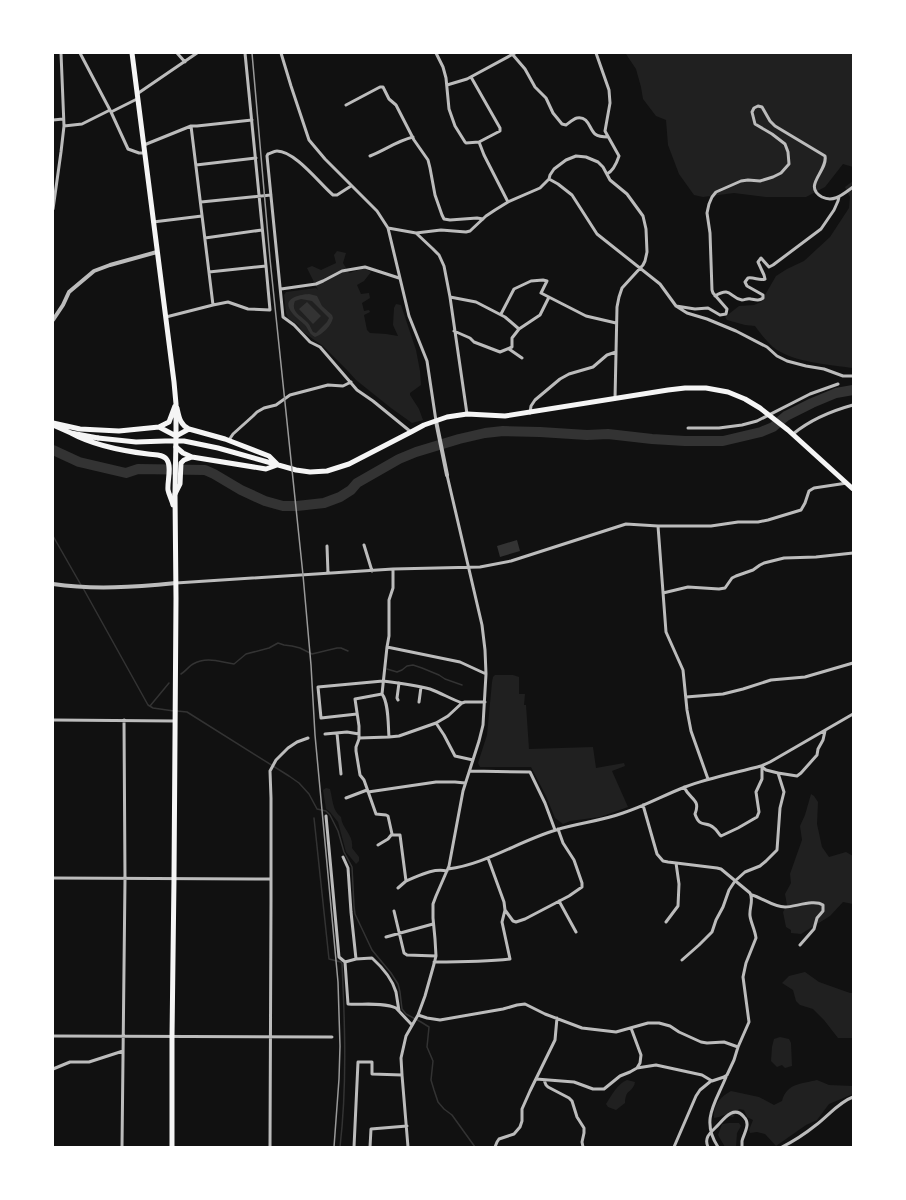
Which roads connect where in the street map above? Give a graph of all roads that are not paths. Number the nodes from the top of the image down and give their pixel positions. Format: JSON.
{"nodes":[{"id":1,"x":61,"y":53,"type":"edge"},
{"id":2,"x":80,"y":53,"type":"edge"},
{"id":3,"x":132,"y":53,"type":"edge"},
{"id":4,"x":177,"y":53,"type":"edge"},
{"id":5,"x":197,"y":53,"type":"edge"},
{"id":6,"x":245,"y":53,"type":"edge"},
{"id":7,"x":282,"y":53,"type":"edge"},
{"id":8,"x":436,"y":53,"type":"edge"},
{"id":9,"x":596,"y":53,"type":"edge"},
{"id":10,"x":514,"y":54,"type":"edge"},
{"id":11,"x":184,"y":62,"type":"junction"},
{"id":12,"x":471,"y":78,"type":"junction"},
{"id":13,"x":447,"y":85,"type":"junction"},
{"id":14,"x":137,"y":97,"type":"junction"},
{"id":15,"x":346,"y":104,"type":"dead end"},
{"id":16,"x":111,"y":111,"type":"junction"},
{"id":17,"x":53,"y":120,"type":"edge"},
{"id":18,"x":63,"y":120,"type":"junction"},
{"id":19,"x":252,"y":120,"type":"junction"},
{"id":20,"x":64,"y":126,"type":"junction"},
{"id":21,"x":191,"y":126,"type":"junction"},
{"id":22,"x":412,"y":136,"type":"junction"},
{"id":23,"x":608,"y":138,"type":"junction"},
{"id":24,"x":479,"y":142,"type":"junction"},
{"id":25,"x":144,"y":145,"type":"junction"},
{"id":26,"x":144,"y":153,"type":"junction"},
{"id":27,"x":370,"y":156,"type":"dead end"},
{"id":28,"x":256,"y":158,"type":"junction"},
{"id":29,"x":196,"y":165,"type":"junction"},
{"id":30,"x":607,"y":174,"type":"junction"},
{"id":31,"x":549,"y":179,"type":"junction"},
{"id":32,"x":351,"y":186,"type":"junction"},
{"id":33,"x":853,"y":187,"type":"edge"},
{"id":34,"x":271,"y":195,"type":"junction"},
{"id":35,"x":259,"y":196,"type":"junction"},
{"id":36,"x":839,"y":197,"type":"junction"},
{"id":37,"x":201,"y":202,"type":"junction"},
{"id":38,"x":508,"y":202,"type":"junction"},
{"id":39,"x":53,"y":208,"type":"edge"},
{"id":40,"x":202,"y":216,"type":"junction"},
{"id":41,"x":483,"y":219,"type":"junction"},
{"id":42,"x":153,"y":222,"type":"junction"},
{"id":43,"x":388,"y":228,"type":"junction"},
{"id":44,"x":262,"y":230,"type":"junction"},
{"id":45,"x":416,"y":234,"type":"junction"},
{"id":46,"x":205,"y":238,"type":"junction"},
{"id":47,"x":157,"y":252,"type":"junction"},
{"id":48,"x":266,"y":266,"type":"junction"},
{"id":49,"x":640,"y":268,"type":"junction"},
{"id":50,"x":209,"y":272,"type":"junction"},
{"id":51,"x":399,"y":278,"type":"junction"},
{"id":52,"x":281,"y":289,"type":"junction"},
{"id":53,"x":715,"y":296,"type":"junction"},
{"id":54,"x":450,"y":297,"type":"junction"},
{"id":55,"x":549,"y":297,"type":"junction"},
{"id":56,"x":213,"y":305,"type":"junction"},
{"id":57,"x":676,"y":306,"type":"junction"},
{"id":58,"x":501,"y":314,"type":"junction"},
{"id":59,"x":166,"y":317,"type":"junction"},
{"id":60,"x":53,"y":320,"type":"edge"},
{"id":61,"x":616,"y":323,"type":"junction"},
{"id":62,"x":520,"y":329,"type":"junction"},
{"id":63,"x":454,"y":331,"type":"junction"},
{"id":64,"x":509,"y":349,"type":"junction"},
{"id":65,"x":616,"y":352,"type":"junction"},
{"id":66,"x":522,"y":358,"type":"dead end"},
{"id":67,"x":853,"y":376,"type":"edge"},
{"id":68,"x":351,"y":382,"type":"junction"},
{"id":69,"x":838,"y":384,"type":"dead end"},
{"id":70,"x":615,"y":399,"type":"junction"},
{"id":71,"x":176,"y":404,"type":"junction"},
{"id":72,"x":853,"y":405,"type":"edge"},
{"id":73,"x":530,"y":412,"type":"junction"},
{"id":74,"x":467,"y":414,"type":"junction"},
{"id":75,"x":771,"y":416,"type":"junction"},
{"id":76,"x":436,"y":421,"type":"junction"},
{"id":77,"x":53,"y":424,"type":"edge"},
{"id":78,"x":158,"y":427,"type":"junction"},
{"id":79,"x":688,"y":428,"type":"dead end"},
{"id":80,"x":189,"y":429,"type":"junction"},
{"id":81,"x":411,"y":432,"type":"junction"},
{"id":82,"x":71,"y":433,"type":"junction"},
{"id":83,"x":793,"y":434,"type":"junction"},
{"id":84,"x":176,"y":436,"type":"junction"},
{"id":85,"x":229,"y":440,"type":"junction"},
{"id":86,"x":176,"y":447,"type":"junction"},
{"id":87,"x":192,"y":457,"type":"junction"},
{"id":88,"x":178,"y":464,"type":"junction"},
{"id":89,"x":278,"y":465,"type":"junction"},
{"id":90,"x":447,"y":474,"type":"joint"},
{"id":91,"x":850,"y":485,"type":"edge"},
{"id":92,"x":175,"y":491,"type":"junction"},
{"id":93,"x":175,"y":509,"type":"junction"},
{"id":94,"x":658,"y":526,"type":"junction"},
{"id":95,"x":364,"y":545,"type":"dead end"},
{"id":96,"x":327,"y":546,"type":"dead end"},
{"id":97,"x":853,"y":554,"type":"edge"},
{"id":98,"x":469,"y":568,"type":"junction"},
{"id":99,"x":393,"y":569,"type":"junction"},
{"id":100,"x":372,"y":570,"type":"junction"},
{"id":101,"x":328,"y":573,"type":"junction"},
{"id":102,"x":53,"y":584,"type":"edge"},
{"id":103,"x":176,"y":584,"type":"junction"},
{"id":104,"x":663,"y":593,"type":"junction"},
{"id":105,"x":387,"y":647,"type":"junction"},
{"id":106,"x":853,"y":663,"type":"edge"},
{"id":107,"x":486,"y":674,"type":"junction"},
{"id":108,"x":383,"y":681,"type":"junction"},
{"id":109,"x":399,"y":683,"type":"junction"},
{"id":110,"x":421,"y":687,"type":"junction"},
{"id":111,"x":382,"y":694,"type":"junction"},
{"id":112,"x":686,"y":697,"type":"junction"},
{"id":113,"x":398,"y":700,"type":"dead end"},
{"id":114,"x":419,"y":702,"type":"dead end"},
{"id":115,"x":485,"y":702,"type":"junction"},
{"id":116,"x":462,"y":703,"type":"junction"},
{"id":117,"x":357,"y":714,"type":"junction"},
{"id":118,"x":853,"y":714,"type":"edge"},
{"id":119,"x":53,"y":720,"type":"edge"},
{"id":120,"x":124,"y":720,"type":"junction"},
{"id":121,"x":175,"y":721,"type":"junction"},
{"id":122,"x":436,"y":723,"type":"junction"},
{"id":123,"x":825,"y":731,"type":"junction"},
{"id":124,"x":337,"y":733,"type":"junction"},
{"id":125,"x":325,"y":734,"type":"dead end"},
{"id":126,"x":359,"y":734,"type":"junction"},
{"id":127,"x":389,"y":737,"type":"junction"},
{"id":128,"x":308,"y":738,"type":"dead end"},
{"id":129,"x":359,"y":738,"type":"junction"},
{"id":130,"x":472,"y":760,"type":"junction"},
{"id":131,"x":761,"y":767,"type":"junction"},
{"id":132,"x":470,"y":771,"type":"junction"},
{"id":133,"x":778,"y":773,"type":"junction"},
{"id":134,"x":341,"y":774,"type":"dead end"},
{"id":135,"x":708,"y":779,"type":"junction"},
{"id":136,"x":465,"y":784,"type":"junction"},
{"id":137,"x":684,"y":787,"type":"junction"},
{"id":138,"x":367,"y":791,"type":"junction"},
{"id":139,"x":346,"y":798,"type":"dead end"},
{"id":140,"x":643,"y":805,"type":"junction"},
{"id":141,"x":326,"y":816,"type":"dead end"},
{"id":142,"x":556,"y":830,"type":"junction"},
{"id":143,"x":392,"y":834,"type":"junction"},
{"id":144,"x":378,"y":845,"type":"dead end"},
{"id":145,"x":343,"y":857,"type":"dead end"},
{"id":146,"x":488,"y":858,"type":"junction"},
{"id":147,"x":676,"y":863,"type":"junction"},
{"id":148,"x":447,"y":870,"type":"junction"},
{"id":149,"x":53,"y":878,"type":"edge"},
{"id":150,"x":125,"y":879,"type":"junction"},
{"id":151,"x":174,"y":879,"type":"junction"},
{"id":152,"x":271,"y":879,"type":"junction"},
{"id":153,"x":406,"y":881,"type":"junction"},
{"id":154,"x":735,"y":881,"type":"junction"},
{"id":155,"x":398,"y":888,"type":"dead end"},
{"id":156,"x":752,"y":896,"type":"junction"},
{"id":157,"x":560,"y":901,"type":"junction"},
{"id":158,"x":505,"y":910,"type":"junction"},
{"id":159,"x":394,"y":911,"type":"dead end"},
{"id":160,"x":666,"y":922,"type":"dead end"},
{"id":161,"x":434,"y":924,"type":"junction"},
{"id":162,"x":576,"y":932,"type":"dead end"},
{"id":163,"x":399,"y":933,"type":"junction"},
{"id":164,"x":386,"y":937,"type":"dead end"},
{"id":165,"x":800,"y":945,"type":"dead end"},
{"id":166,"x":436,"y":956,"type":"junction"},
{"id":167,"x":356,"y":959,"type":"junction"},
{"id":168,"x":682,"y":960,"type":"dead end"},
{"id":169,"x":345,"y":962,"type":"junction"},
{"id":170,"x":434,"y":962,"type":"junction"},
{"id":171,"x":400,"y":1012,"type":"junction"},
{"id":172,"x":417,"y":1016,"type":"junction"},
{"id":173,"x":557,"y":1018,"type":"junction"},
{"id":174,"x":412,"y":1026,"type":"junction"},
{"id":175,"x":631,"y":1028,"type":"junction"},
{"id":176,"x":53,"y":1036,"type":"edge"},
{"id":177,"x":123,"y":1036,"type":"junction"},
{"id":178,"x":172,"y":1037,"type":"junction"},
{"id":179,"x":270,"y":1037,"type":"junction"},
{"id":180,"x":332,"y":1037,"type":"dead end"},
{"id":181,"x":738,"y":1047,"type":"junction"},
{"id":182,"x":123,"y":1051,"type":"junction"},
{"id":183,"x":637,"y":1068,"type":"junction"},
{"id":184,"x":53,"y":1069,"type":"edge"},
{"id":185,"x":402,"y":1074,"type":"junction"},
{"id":186,"x":726,"y":1075,"type":"junction"},
{"id":187,"x":536,"y":1079,"type":"junction"},
{"id":188,"x":544,"y":1080,"type":"junction"},
{"id":189,"x":711,"y":1081,"type":"junction"},
{"id":190,"x":853,"y":1097,"type":"edge"},
{"id":191,"x":407,"y":1126,"type":"junction"},
{"id":192,"x":710,"y":1132,"type":"junction"},
{"id":193,"x":122,"y":1147,"type":"edge"},
{"id":194,"x":172,"y":1147,"type":"edge"},
{"id":195,"x":270,"y":1147,"type":"edge"},
{"id":196,"x":354,"y":1147,"type":"edge"},
{"id":197,"x":370,"y":1147,"type":"edge"},
{"id":198,"x":408,"y":1147,"type":"edge"},
{"id":199,"x":495,"y":1147,"type":"edge"},
{"id":200,"x":582,"y":1147,"type":"edge"},
{"id":201,"x":674,"y":1147,"type":"edge"},
{"id":202,"x":708,"y":1147,"type":"edge"},
{"id":203,"x":718,"y":1147,"type":"edge"},
{"id":204,"x":742,"y":1147,"type":"edge"},
{"id":205,"x":782,"y":1147,"type":"edge"}],
"edges":[{"from":1,"to":18,"type":"street"},
{"from":2,"to":16,"type":"street"},
{"from":3,"to":14,"type":"main road"},
{"from":4,"to":11,"type":"street"},
{"from":5,"to":11,"type":"street"},
{"from":6,"to":19,"type":"street"},
{"from":7,"to":32,"type":"street"},
{"from":8,"to":13,"type":"street"},
{"from":9,"to":23,"type":"street"},
{"from":10,"to":12,"type":"street"},
{"from":10,"to":23,"type":"street"},
{"from":11,"to":14,"type":"street"},
{"from":12,"to":13,"type":"street"},
{"from":12,"to":24,"type":"street"},
{"from":13,"to":24,"type":"street"},
{"from":14,"to":16,"type":"street"},
{"from":14,"to":25,"type":"main road"},
{"from":15,"to":22,"type":"street"},
{"from":16,"to":20,"type":"street"},
{"from":16,"to":26,"type":"street"},
{"from":17,"to":18,"type":"street"},
{"from":18,"to":20,"type":"street"},
{"from":19,"to":21,"type":"street"},
{"from":19,"to":28,"type":"street"},
{"from":20,"to":39,"type":"street"},
{"from":21,"to":25,"type":"street"},
{"from":21,"to":29,"type":"street"},
{"from":22,"to":27,"type":"street"},
{"from":22,"to":41,"type":"street"},
{"from":23,"to":30,"type":"street"},
{"from":24,"to":38,"type":"street"},
{"from":25,"to":26,"type":"main road"},
{"from":26,"to":42,"type":"main road"},
{"from":28,"to":29,"type":"street"},
{"from":28,"to":35,"type":"street"},
{"from":29,"to":37,"type":"street"},
{"from":30,"to":31,"type":"street"},
{"from":30,"to":49,"type":"street"},
{"from":31,"to":38,"type":"street"},
{"from":31,"to":49,"type":"street"},
{"from":32,"to":34,"type":"street"},
{"from":32,"to":43,"type":"street"},
{"from":33,"to":36,"type":"street"},
{"from":34,"to":35,"type":"street"},
{"from":34,"to":52,"type":"street"},
{"from":35,"to":37,"type":"street"},
{"from":35,"to":44,"type":"street"},
{"from":36,"to":53,"type":"street"},
{"from":36,"to":53,"type":"street"},
{"from":37,"to":40,"type":"street"},
{"from":38,"to":41,"type":"street"},
{"from":40,"to":42,"type":"street"},
{"from":40,"to":46,"type":"street"},
{"from":41,"to":45,"type":"street"},
{"from":42,"to":47,"type":"main road"},
{"from":43,"to":45,"type":"street"},
{"from":43,"to":51,"type":"street"},
{"from":44,"to":46,"type":"street"},
{"from":44,"to":48,"type":"street"},
{"from":45,"to":54,"type":"street"},
{"from":46,"to":50,"type":"street"},
{"from":47,"to":59,"type":"main road"},
{"from":47,"to":60,"type":"street"},
{"from":48,"to":50,"type":"street"},
{"from":48,"to":56,"type":"street"},
{"from":49,"to":57,"type":"street"},
{"from":49,"to":61,"type":"street"},
{"from":50,"to":56,"type":"street"},
{"from":51,"to":52,"type":"street"},
{"from":51,"to":76,"type":"street"},
{"from":52,"to":68,"type":"street"},
{"from":53,"to":57,"type":"street"},
{"from":54,"to":58,"type":"street"},
{"from":54,"to":63,"type":"street"},
{"from":55,"to":58,"type":"street"},
{"from":55,"to":61,"type":"street"},
{"from":55,"to":62,"type":"street"},
{"from":56,"to":59,"type":"street"},
{"from":57,"to":67,"type":"street"},
{"from":58,"to":62,"type":"street"},
{"from":59,"to":71,"type":"main road"},
{"from":61,"to":65,"type":"street"},
{"from":62,"to":64,"type":"street"},
{"from":63,"to":64,"type":"street"},
{"from":63,"to":74,"type":"street"},
{"from":64,"to":66,"type":"street"},
{"from":65,"to":70,"type":"street"},
{"from":65,"to":73,"type":"street"},
{"from":68,"to":81,"type":"street"},
{"from":68,"to":85,"type":"street"},
{"from":69,"to":75,"type":"street"},
{"from":70,"to":73,"type":"main road"},
{"from":70,"to":75,"type":"main road"},
{"from":71,"to":78,"type":"main road"},
{"from":71,"to":80,"type":"main road"},
{"from":71,"to":84,"type":"main road"},
{"from":72,"to":83,"type":"street"},
{"from":73,"to":74,"type":"main road"},
{"from":74,"to":76,"type":"main road"},
{"from":75,"to":79,"type":"street"},
{"from":75,"to":83,"type":"main road"},
{"from":76,"to":81,"type":"main road"},
{"from":76,"to":90,"type":"street"},
{"from":77,"to":78,"type":"main road"},
{"from":77,"to":82,"type":"main road"},
{"from":78,"to":84,"type":"main road"},
{"from":80,"to":84,"type":"main road"},
{"from":80,"to":85,"type":"main road"},
{"from":81,"to":89,"type":"main road"},
{"from":82,"to":89,"type":"main road"},
{"from":82,"to":93,"type":"main road"},
{"from":83,"to":91,"type":"main road"},
{"from":84,"to":86,"type":"main road"},
{"from":85,"to":89,"type":"main road"},
{"from":86,"to":87,"type":"main road"},
{"from":86,"to":88,"type":"main road"},
{"from":87,"to":88,"type":"main road"},
{"from":87,"to":89,"type":"main road"},
{"from":88,"to":92,"type":"main road"},
{"from":88,"to":92,"type":"main road"},
{"from":90,"to":98,"type":"street"},
{"from":91,"to":94,"type":"street"},
{"from":92,"to":93,"type":"main road"},
{"from":93,"to":103,"type":"main road"},
{"from":94,"to":98,"type":"street"},
{"from":94,"to":104,"type":"street"},
{"from":95,"to":100,"type":"street"},
{"from":96,"to":101,"type":"street"},
{"from":97,"to":104,"type":"street"},
{"from":98,"to":99,"type":"street"},
{"from":98,"to":107,"type":"street"},
{"from":99,"to":100,"type":"street"},
{"from":99,"to":105,"type":"street"},
{"from":100,"to":101,"type":"street"},
{"from":101,"to":103,"type":"street"},
{"from":102,"to":103,"type":"street"},
{"from":103,"to":121,"type":"main road"},
{"from":104,"to":112,"type":"street"},
{"from":105,"to":107,"type":"street"},
{"from":105,"to":108,"type":"street"},
{"from":106,"to":112,"type":"street"},
{"from":107,"to":115,"type":"street"},
{"from":108,"to":109,"type":"street"},
{"from":108,"to":111,"type":"street"},
{"from":108,"to":117,"type":"street"},
{"from":109,"to":110,"type":"street"},
{"from":109,"to":113,"type":"street"},
{"from":110,"to":114,"type":"street"},
{"from":110,"to":116,"type":"street"},
{"from":111,"to":117,"type":"street"},
{"from":111,"to":127,"type":"street"},
{"from":112,"to":135,"type":"street"},
{"from":115,"to":116,"type":"street"},
{"from":115,"to":130,"type":"street"},
{"from":116,"to":122,"type":"street"},
{"from":117,"to":126,"type":"street"},
{"from":118,"to":123,"type":"street"},
{"from":119,"to":120,"type":"street"},
{"from":120,"to":121,"type":"street"},
{"from":120,"to":150,"type":"street"},
{"from":121,"to":151,"type":"main road"},
{"from":122,"to":127,"type":"street"},
{"from":122,"to":130,"type":"street"},
{"from":123,"to":131,"type":"street"},
{"from":123,"to":133,"type":"street"},
{"from":124,"to":125,"type":"street"},
{"from":124,"to":126,"type":"street"},
{"from":124,"to":134,"type":"street"},
{"from":126,"to":129,"type":"street"},
{"from":127,"to":129,"type":"street"},
{"from":128,"to":152,"type":"street"},
{"from":129,"to":138,"type":"street"},
{"from":130,"to":132,"type":"street"},
{"from":131,"to":133,"type":"street"},
{"from":131,"to":135,"type":"street"},
{"from":131,"to":137,"type":"street"},
{"from":132,"to":136,"type":"street"},
{"from":132,"to":142,"type":"street"},
{"from":133,"to":154,"type":"street"},
{"from":135,"to":137,"type":"street"},
{"from":136,"to":138,"type":"street"},
{"from":136,"to":148,"type":"street"},
{"from":137,"to":140,"type":"street"},
{"from":138,"to":139,"type":"street"},
{"from":138,"to":143,"type":"street"},
{"from":140,"to":142,"type":"street"},
{"from":140,"to":147,"type":"street"},
{"from":141,"to":169,"type":"street"},
{"from":142,"to":146,"type":"street"},
{"from":142,"to":157,"type":"street"},
{"from":143,"to":144,"type":"street"},
{"from":143,"to":153,"type":"street"},
{"from":145,"to":167,"type":"street"},
{"from":146,"to":148,"type":"street"},
{"from":146,"to":158,"type":"street"},
{"from":147,"to":154,"type":"street"},
{"from":147,"to":160,"type":"street"},
{"from":148,"to":153,"type":"street"},
{"from":148,"to":161,"type":"street"},
{"from":149,"to":150,"type":"street"},
{"from":150,"to":151,"type":"street"},
{"from":150,"to":177,"type":"street"},
{"from":151,"to":152,"type":"street"},
{"from":151,"to":178,"type":"main road"},
{"from":152,"to":179,"type":"street"},
{"from":153,"to":155,"type":"street"},
{"from":154,"to":156,"type":"street"},
{"from":154,"to":168,"type":"street"},
{"from":156,"to":165,"type":"street"},
{"from":156,"to":181,"type":"street"},
{"from":157,"to":158,"type":"street"},
{"from":157,"to":162,"type":"street"},
{"from":158,"to":170,"type":"street"},
{"from":159,"to":163,"type":"street"},
{"from":161,"to":163,"type":"street"},
{"from":161,"to":166,"type":"street"},
{"from":163,"to":164,"type":"street"},
{"from":163,"to":166,"type":"street"},
{"from":166,"to":170,"type":"street"},
{"from":167,"to":169,"type":"street"},
{"from":167,"to":171,"type":"street"},
{"from":169,"to":171,"type":"street"},
{"from":170,"to":172,"type":"street"},
{"from":171,"to":174,"type":"street"},
{"from":172,"to":173,"type":"street"},
{"from":172,"to":174,"type":"street"},
{"from":173,"to":175,"type":"street"},
{"from":173,"to":187,"type":"street"},
{"from":174,"to":185,"type":"street"},
{"from":175,"to":181,"type":"street"},
{"from":175,"to":183,"type":"street"},
{"from":176,"to":177,"type":"street"},
{"from":177,"to":178,"type":"street"},
{"from":177,"to":182,"type":"street"},
{"from":178,"to":179,"type":"street"},
{"from":178,"to":194,"type":"main road"},
{"from":179,"to":180,"type":"street"},
{"from":179,"to":195,"type":"street"},
{"from":181,"to":186,"type":"street"},
{"from":182,"to":184,"type":"street"},
{"from":182,"to":193,"type":"street"},
{"from":183,"to":188,"type":"street"},
{"from":183,"to":189,"type":"street"},
{"from":185,"to":191,"type":"street"},
{"from":185,"to":196,"type":"street"},
{"from":186,"to":189,"type":"street"},
{"from":186,"to":192,"type":"street"},
{"from":187,"to":188,"type":"street"},
{"from":187,"to":199,"type":"street"},
{"from":188,"to":200,"type":"street"},
{"from":189,"to":201,"type":"street"},
{"from":190,"to":205,"type":"street"},
{"from":191,"to":197,"type":"street"},
{"from":191,"to":198,"type":"street"},
{"from":192,"to":202,"type":"street"},
{"from":192,"to":203,"type":"street"},
{"from":192,"to":204,"type":"street"}]}
